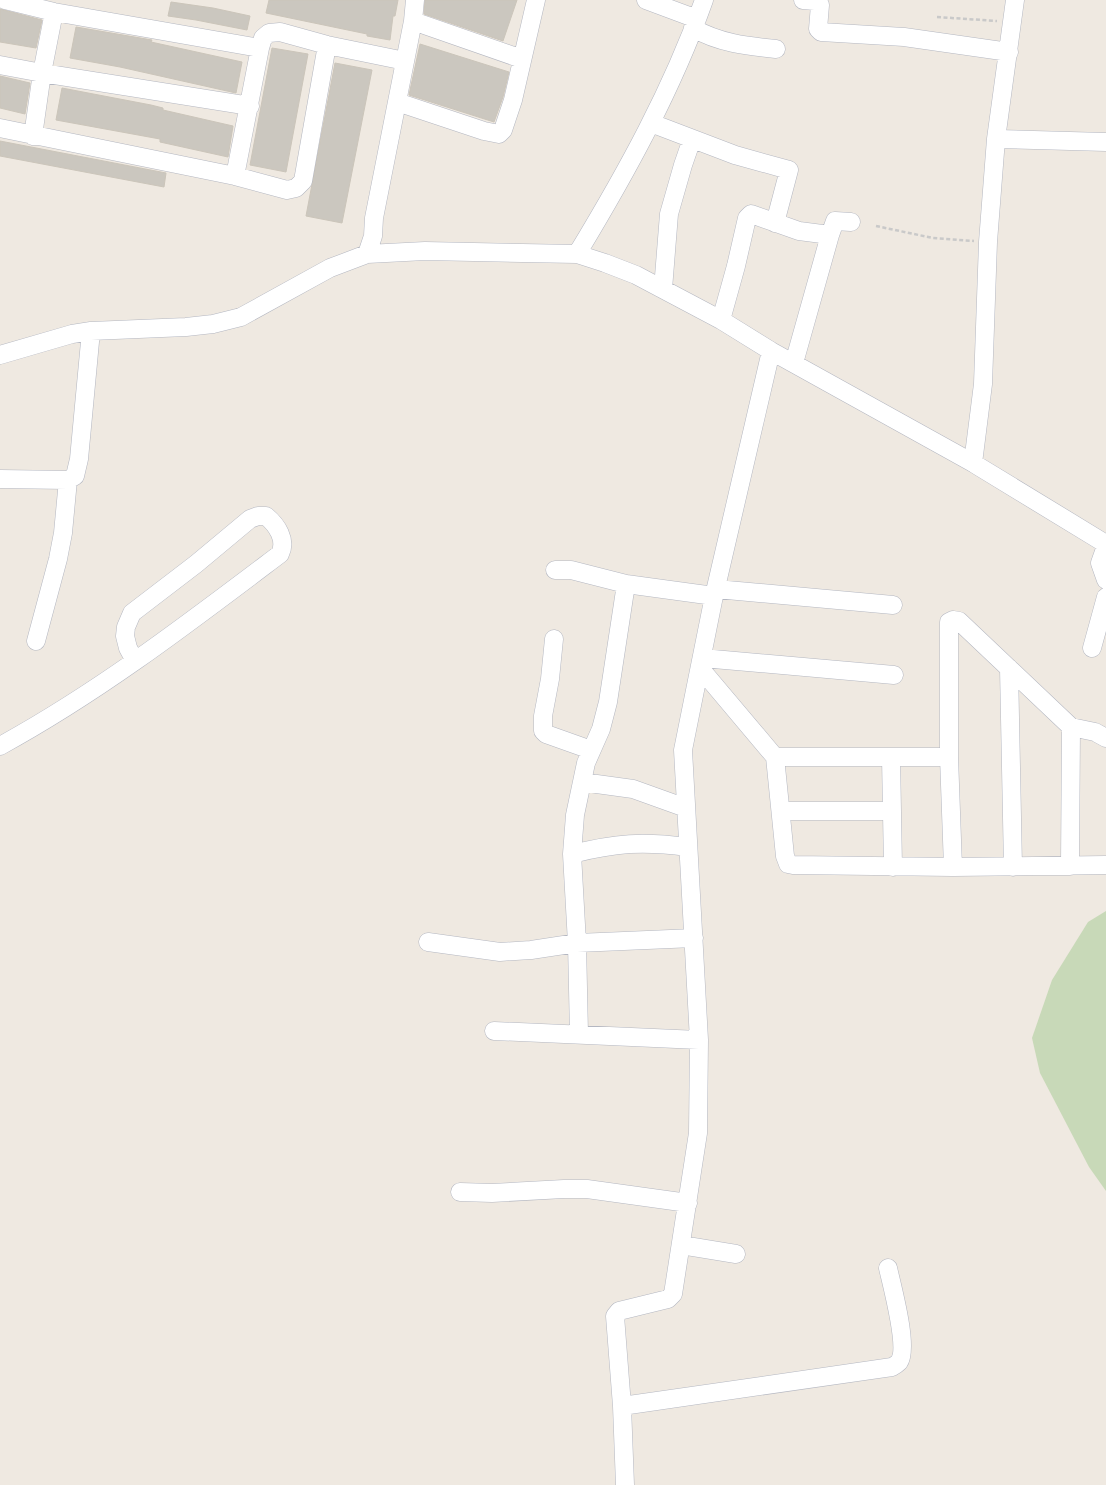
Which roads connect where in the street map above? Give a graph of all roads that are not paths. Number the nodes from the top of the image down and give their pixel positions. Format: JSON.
{"nodes":[{"id":1,"x":5,"y":0,"type":"edge"},
{"id":2,"x":415,"y":0,"type":"edge"},
{"id":3,"x":536,"y":0,"type":"edge"},
{"id":4,"x":646,"y":0,"type":"edge"},
{"id":5,"x":704,"y":0,"type":"edge"},
{"id":6,"x":804,"y":0,"type":"edge"},
{"id":7,"x":1015,"y":0,"type":"edge"},
{"id":8,"x":54,"y":12,"type":"junction"},
{"id":9,"x":413,"y":21,"type":"junction"},
{"id":10,"x":695,"y":24,"type":"junction"},
{"id":11,"x":327,"y":45,"type":"junction"},
{"id":12,"x":260,"y":48,"type":"junction"},
{"id":13,"x":776,"y":49,"type":"dead end"},
{"id":14,"x":1009,"y":52,"type":"junction"},
{"id":15,"x":522,"y":59,"type":"junction"},
{"id":16,"x":405,"y":61,"type":"junction"},
{"id":17,"x":0,"y":65,"type":"edge"},
{"id":18,"x":42,"y":73,"type":"junction"},
{"id":19,"x":397,"y":102,"type":"junction"},
{"id":20,"x":250,"y":106,"type":"junction"},
{"id":21,"x":651,"y":124,"type":"junction"},
{"id":22,"x":0,"y":128,"type":"edge"},
{"id":23,"x":33,"y":136,"type":"junction"},
{"id":24,"x":692,"y":139,"type":"junction"},
{"id":25,"x":996,"y":139,"type":"junction"},
{"id":26,"x":1106,"y":142,"type":"edge"},
{"id":27,"x":235,"y":176,"type":"junction"},
{"id":28,"x":851,"y":222,"type":"dead end"},
{"id":29,"x":775,"y":223,"type":"junction"},
{"id":30,"x":830,"y":235,"type":"junction"},
{"id":31,"x":367,"y":254,"type":"junction"},
{"id":32,"x":577,"y":254,"type":"junction"},
{"id":33,"x":663,"y":289,"type":"junction"},
{"id":34,"x":721,"y":320,"type":"junction"},
{"id":35,"x":91,"y":331,"type":"junction"},
{"id":36,"x":771,"y":351,"type":"junction"},
{"id":37,"x":0,"y":355,"type":"edge"},
{"id":38,"x":794,"y":363,"type":"junction"},
{"id":39,"x":974,"y":463,"type":"junction"},
{"id":40,"x":0,"y":479,"type":"edge"},
{"id":41,"x":68,"y":480,"type":"junction"},
{"id":42,"x":1106,"y":545,"type":"edge"},
{"id":43,"x":555,"y":570,"type":"dead end"},
{"id":44,"x":1106,"y":580,"type":"edge"},
{"id":45,"x":626,"y":584,"type":"junction"},
{"id":46,"x":715,"y":592,"type":"junction"},
{"id":47,"x":1106,"y":596,"type":"edge"},
{"id":48,"x":893,"y":604,"type":"dead end"},
{"id":49,"x":554,"y":638,"type":"dead end"},
{"id":50,"x":36,"y":641,"type":"dead end"},
{"id":51,"x":1092,"y":648,"type":"dead end"},
{"id":52,"x":135,"y":661,"type":"junction"},
{"id":53,"x":701,"y":663,"type":"junction"},
{"id":54,"x":1009,"y":668,"type":"junction"},
{"id":55,"x":894,"y":675,"type":"dead end"},
{"id":56,"x":1071,"y":727,"type":"junction"},
{"id":57,"x":1106,"y":738,"type":"edge"},
{"id":58,"x":0,"y":746,"type":"edge"},
{"id":59,"x":591,"y":750,"type":"junction"},
{"id":60,"x":774,"y":757,"type":"junction"},
{"id":61,"x":892,"y":757,"type":"junction"},
{"id":62,"x":949,"y":757,"type":"junction"},
{"id":63,"x":582,"y":782,"type":"junction"},
{"id":64,"x":686,"y":808,"type":"junction"},
{"id":65,"x":892,"y":810,"type":"junction"},
{"id":66,"x":781,"y":811,"type":"junction"},
{"id":67,"x":688,"y":847,"type":"junction"},
{"id":68,"x":572,"y":854,"type":"junction"},
{"id":69,"x":1106,"y":865,"type":"edge"},
{"id":70,"x":1070,"y":866,"type":"junction"},
{"id":71,"x":893,"y":867,"type":"junction"},
{"id":72,"x":953,"y":867,"type":"junction"},
{"id":73,"x":1014,"y":867,"type":"junction"},
{"id":74,"x":694,"y":938,"type":"junction"},
{"id":75,"x":428,"y":942,"type":"dead end"},
{"id":76,"x":578,"y":943,"type":"junction"},
{"id":77,"x":494,"y":1031,"type":"dead end"},
{"id":78,"x":579,"y":1034,"type":"junction"},
{"id":79,"x":699,"y":1040,"type":"junction"},
{"id":80,"x":460,"y":1192,"type":"dead end"},
{"id":81,"x":688,"y":1203,"type":"junction"},
{"id":82,"x":681,"y":1245,"type":"junction"},
{"id":83,"x":736,"y":1254,"type":"dead end"},
{"id":84,"x":888,"y":1268,"type":"dead end"},
{"id":85,"x":622,"y":1406,"type":"junction"},
{"id":86,"x":625,"y":1485,"type":"edge"}],
"edges":[{"from":1,"to":8,"type":"street"},
{"from":2,"to":9,"type":"street"},
{"from":3,"to":15,"type":"street"},
{"from":4,"to":10,"type":"street"},
{"from":5,"to":10,"type":"street"},
{"from":6,"to":14,"type":"street"},
{"from":7,"to":14,"type":"street"},
{"from":8,"to":12,"type":"street"},
{"from":8,"to":18,"type":"street"},
{"from":9,"to":15,"type":"street"},
{"from":9,"to":16,"type":"street"},
{"from":10,"to":13,"type":"street"},
{"from":10,"to":21,"type":"street"},
{"from":11,"to":12,"type":"street"},
{"from":11,"to":16,"type":"street"},
{"from":11,"to":27,"type":"street"},
{"from":12,"to":20,"type":"street"},
{"from":14,"to":25,"type":"street"},
{"from":15,"to":19,"type":"street"},
{"from":16,"to":19,"type":"street"},
{"from":17,"to":18,"type":"street"},
{"from":18,"to":20,"type":"street"},
{"from":18,"to":23,"type":"street"},
{"from":19,"to":31,"type":"street"},
{"from":20,"to":27,"type":"street"},
{"from":21,"to":24,"type":"street"},
{"from":21,"to":32,"type":"street"},
{"from":22,"to":23,"type":"street"},
{"from":23,"to":27,"type":"street"},
{"from":24,"to":29,"type":"street"},
{"from":24,"to":33,"type":"street"},
{"from":25,"to":26,"type":"street"},
{"from":25,"to":39,"type":"street"},
{"from":28,"to":30,"type":"street"},
{"from":29,"to":30,"type":"street"},
{"from":29,"to":34,"type":"street"},
{"from":30,"to":38,"type":"street"},
{"from":31,"to":32,"type":"street"},
{"from":31,"to":35,"type":"street"},
{"from":32,"to":33,"type":"street"},
{"from":33,"to":34,"type":"street"},
{"from":34,"to":36,"type":"street"},
{"from":35,"to":37,"type":"street"},
{"from":35,"to":41,"type":"street"},
{"from":36,"to":38,"type":"street"},
{"from":36,"to":46,"type":"street"},
{"from":38,"to":39,"type":"street"},
{"from":39,"to":42,"type":"street"},
{"from":40,"to":41,"type":"street"},
{"from":41,"to":50,"type":"street"},
{"from":42,"to":44,"type":"street"},
{"from":43,"to":45,"type":"street"},
{"from":45,"to":46,"type":"street"},
{"from":45,"to":59,"type":"street"},
{"from":46,"to":48,"type":"street"},
{"from":46,"to":53,"type":"street"},
{"from":47,"to":51,"type":"street"},
{"from":49,"to":59,"type":"street"},
{"from":52,"to":52,"type":"street"},
{"from":52,"to":58,"type":"street"},
{"from":53,"to":55,"type":"street"},
{"from":53,"to":60,"type":"street"},
{"from":53,"to":64,"type":"street"},
{"from":54,"to":56,"type":"street"},
{"from":54,"to":62,"type":"street"},
{"from":54,"to":73,"type":"street"},
{"from":56,"to":57,"type":"street"},
{"from":56,"to":70,"type":"street"},
{"from":59,"to":63,"type":"street"},
{"from":60,"to":61,"type":"street"},
{"from":60,"to":66,"type":"street"},
{"from":61,"to":62,"type":"street"},
{"from":61,"to":65,"type":"street"},
{"from":62,"to":72,"type":"street"},
{"from":63,"to":64,"type":"street"},
{"from":63,"to":68,"type":"street"},
{"from":64,"to":67,"type":"street"},
{"from":65,"to":66,"type":"street"},
{"from":65,"to":71,"type":"street"},
{"from":66,"to":71,"type":"street"},
{"from":67,"to":68,"type":"street"},
{"from":67,"to":74,"type":"street"},
{"from":68,"to":76,"type":"street"},
{"from":69,"to":70,"type":"street"},
{"from":70,"to":73,"type":"street"},
{"from":71,"to":72,"type":"street"},
{"from":72,"to":73,"type":"street"},
{"from":74,"to":76,"type":"street"},
{"from":74,"to":79,"type":"street"},
{"from":75,"to":76,"type":"street"},
{"from":76,"to":78,"type":"street"},
{"from":77,"to":78,"type":"street"},
{"from":78,"to":79,"type":"street"},
{"from":79,"to":81,"type":"street"},
{"from":80,"to":81,"type":"street"},
{"from":81,"to":82,"type":"street"},
{"from":82,"to":83,"type":"street"},
{"from":82,"to":85,"type":"street"},
{"from":84,"to":85,"type":"street"},
{"from":85,"to":86,"type":"street"}]}
